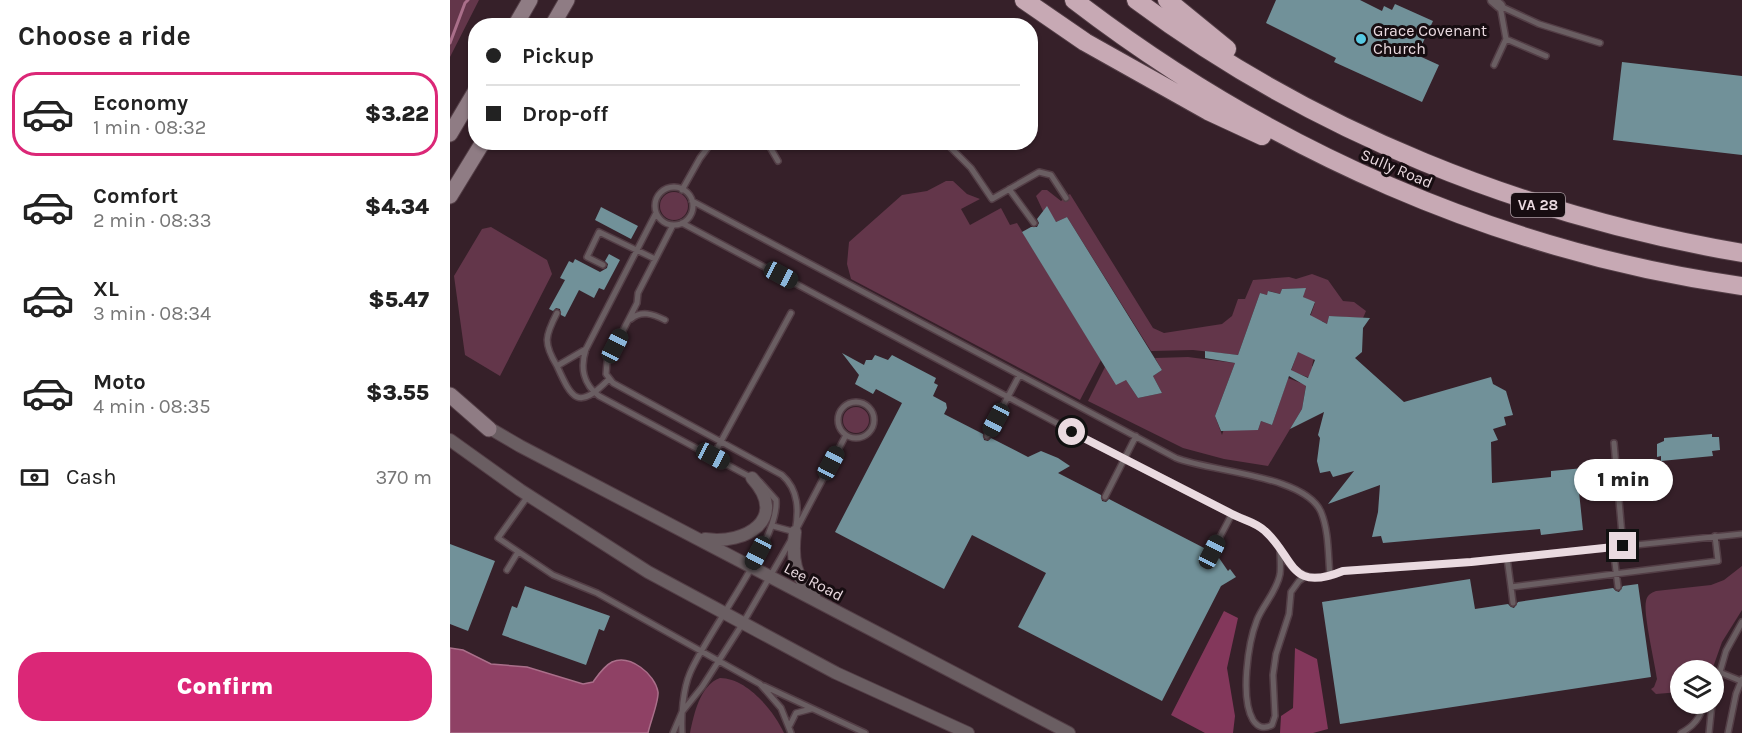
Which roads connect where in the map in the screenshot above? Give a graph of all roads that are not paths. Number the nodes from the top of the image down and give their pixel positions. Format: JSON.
{"nodes":[{"id":1,"x":530,"y":0,"type":"edge"},
{"id":2,"x":567,"y":0,"type":"edge"},
{"id":3,"x":1024,"y":0,"type":"edge"},
{"id":4,"x":1074,"y":0,"type":"edge"},
{"id":5,"x":1136,"y":0,"type":"edge"},
{"id":6,"x":1167,"y":0,"type":"edge"},
{"id":7,"x":1497,"y":3,"type":"edge"},
{"id":8,"x":520,"y":18,"type":"edge"},
{"id":9,"x":557,"y":18,"type":"edge"},
{"id":10,"x":1506,"y":39,"type":"junction"},
{"id":11,"x":1600,"y":43,"type":"dead end"},
{"id":12,"x":1546,"y":56,"type":"dead end"},
{"id":13,"x":1494,"y":64,"type":"dead end"},
{"id":14,"x":468,"y":104,"type":"edge"},
{"id":15,"x":1344,"y":126,"type":"junction"},
{"id":16,"x":450,"y":134,"type":"edge"},
{"id":17,"x":478,"y":150,"type":"edge"},
{"id":18,"x":706,"y":150,"type":"edge"},
{"id":19,"x":772,"y":150,"type":"edge"},
{"id":20,"x":953,"y":150,"type":"edge"},
{"id":21,"x":778,"y":161,"type":"dead end"},
{"id":22,"x":1378,"y":182,"type":"junction"},
{"id":23,"x":1010,"y":189,"type":"junction"},
{"id":24,"x":682,"y":190,"type":"junction"},
{"id":25,"x":450,"y":196,"type":"edge"},
{"id":26,"x":1066,"y":198,"type":"dead end"},
{"id":27,"x":692,"y":201,"type":"junction"},
{"id":28,"x":656,"y":213,"type":"junction"},
{"id":29,"x":682,"y":223,"type":"junction"},
{"id":30,"x":1034,"y":223,"type":"dead end"},
{"id":31,"x":673,"y":225,"type":"junction"},
{"id":32,"x":637,"y":250,"type":"junction"},
{"id":33,"x":1742,"y":253,"type":"edge"},
{"id":34,"x":655,"y":259,"type":"junction"},
{"id":35,"x":603,"y":265,"type":"dead end"},
{"id":36,"x":1742,"y":286,"type":"edge"},
{"id":37,"x":557,"y":313,"type":"dead end"},
{"id":38,"x":791,"y":313,"type":"dead end"},
{"id":39,"x":664,"y":320,"type":"dead end"},
{"id":40,"x":627,"y":322,"type":"junction"},
{"id":41,"x":586,"y":349,"type":"junction"},
{"id":42,"x":557,"y":366,"type":"junction"},
{"id":43,"x":1020,"y":376,"type":"junction"},
{"id":44,"x":609,"y":379,"type":"junction"},
{"id":45,"x":595,"y":393,"type":"junction"},
{"id":46,"x":450,"y":395,"type":"edge"},
{"id":47,"x":1008,"y":397,"type":"junction"},
{"id":48,"x":450,"y":402,"type":"edge"},
{"id":49,"x":1066,"y":428,"type":"dead end"},
{"id":50,"x":489,"y":429,"type":"junction"},
{"id":51,"x":1072,"y":432,"type":"dead end"},
{"id":52,"x":846,"y":435,"type":"junction"},
{"id":53,"x":987,"y":436,"type":"dead end"},
{"id":54,"x":1136,"y":436,"type":"junction"},
{"id":55,"x":450,"y":440,"type":"edge"},
{"id":56,"x":721,"y":442,"type":"junction"},
{"id":57,"x":1614,"y":443,"type":"dead end"},
{"id":58,"x":713,"y":456,"type":"junction"},
{"id":59,"x":1125,"y":459,"type":"junction"},
{"id":60,"x":752,"y":478,"type":"junction"},
{"id":61,"x":528,"y":496,"type":"junction"},
{"id":62,"x":1105,"y":497,"type":"dead end"},
{"id":63,"x":1232,"y":514,"type":"junction"},
{"id":64,"x":773,"y":526,"type":"junction"},
{"id":65,"x":795,"y":532,"type":"junction"},
{"id":66,"x":1742,"y":534,"type":"edge"},
{"id":67,"x":1729,"y":535,"type":"junction"},
{"id":68,"x":1715,"y":536,"type":"junction"},
{"id":69,"x":698,"y":538,"type":"junction"},
{"id":70,"x":1742,"y":539,"type":"edge"},
{"id":71,"x":1623,"y":546,"type":"junction"},
{"id":72,"x":1613,"y":547,"type":"junction"},
{"id":73,"x":1280,"y":549,"type":"junction"},
{"id":74,"x":518,"y":552,"type":"junction"},
{"id":75,"x":1212,"y":552,"type":"dead end"},
{"id":76,"x":1507,"y":558,"type":"junction"},
{"id":77,"x":752,"y":566,"type":"junction"},
{"id":78,"x":507,"y":570,"type":"dead end"},
{"id":79,"x":1617,"y":573,"type":"junction"},
{"id":80,"x":770,"y":576,"type":"junction"},
{"id":81,"x":1306,"y":576,"type":"junction"},
{"id":82,"x":1330,"y":576,"type":"junction"},
{"id":83,"x":1511,"y":587,"type":"junction"},
{"id":84,"x":1618,"y":587,"type":"dead end"},
{"id":85,"x":1513,"y":603,"type":"dead end"},
{"id":86,"x":826,"y":606,"type":"junction"},
{"id":87,"x":724,"y":613,"type":"junction"},
{"id":88,"x":1742,"y":622,"type":"edge"},
{"id":89,"x":743,"y":623,"type":"junction"},
{"id":90,"x":701,"y":652,"type":"junction"},
{"id":91,"x":1723,"y":660,"type":"edge"},
{"id":92,"x":718,"y":661,"type":"junction"},
{"id":93,"x":1724,"y":674,"type":"edge"},
{"id":94,"x":1741,"y":680,"type":"edge"},
{"id":95,"x":760,"y":684,"type":"junction"},
{"id":96,"x":813,"y":708,"type":"junction"},
{"id":97,"x":682,"y":712,"type":"junction"},
{"id":98,"x":1701,"y":714,"type":"edge"},
{"id":99,"x":1711,"y":714,"type":"edge"},
{"id":100,"x":953,"y":730,"type":"edge"},
{"id":101,"x":790,"y":732,"type":"edge"},
{"id":102,"x":673,"y":733,"type":"edge"},
{"id":103,"x":682,"y":733,"type":"edge"},
{"id":104,"x":865,"y":733,"type":"edge"},
{"id":105,"x":968,"y":733,"type":"edge"},
{"id":106,"x":1069,"y":733,"type":"edge"},
{"id":107,"x":1681,"y":733,"type":"edge"},
{"id":108,"x":1709,"y":733,"type":"edge"},
{"id":109,"x":1728,"y":733,"type":"edge"}],
"edges":[{"from":1,"to":8,"type":"main road"},
{"from":2,"to":9,"type":"main road"},
{"from":3,"to":22,"type":"highway"},
{"from":4,"to":22,"type":"highway","name":"Sully Road","number":"VA 28"},
{"from":5,"to":15,"type":"highway","name":"Sully Road","number":"VA 28"},
{"from":6,"to":15,"type":"highway"},
{"from":7,"to":10,"type":"lane"},
{"from":7,"to":11,"type":"lane"},
{"from":10,"to":12,"type":"lane"},
{"from":10,"to":13,"type":"lane"},
{"from":14,"to":16,"type":"main road"},
{"from":15,"to":33,"type":"highway","name":"Sully Road","number":"VA 28"},
{"from":17,"to":25,"type":"main road"},
{"from":18,"to":24,"type":"lane"},
{"from":19,"to":21,"type":"lane"},
{"from":20,"to":23,"type":"lane"},
{"from":22,"to":36,"type":"highway","name":"Sully Road","number":"VA 28"},
{"from":23,"to":26,"type":"lane"},
{"from":23,"to":30,"type":"lane"},
{"from":24,"to":27,"type":"lane"},
{"from":24,"to":28,"type":"lane"},
{"from":27,"to":29,"type":"lane"},
{"from":27,"to":43,"type":"lane"},
{"from":28,"to":31,"type":"lane"},
{"from":28,"to":32,"type":"lane"},
{"from":29,"to":31,"type":"lane"},
{"from":29,"to":47,"type":"lane"},
{"from":31,"to":34,"type":"lane"},
{"from":32,"to":34,"type":"lane"},
{"from":32,"to":35,"type":"lane"},
{"from":32,"to":41,"type":"lane"},
{"from":34,"to":40,"type":"lane"},
{"from":37,"to":42,"type":"lane"},
{"from":38,"to":56,"type":"lane"},
{"from":39,"to":40,"type":"lane"},
{"from":40,"to":44,"type":"lane"},
{"from":41,"to":42,"type":"lane"},
{"from":41,"to":45,"type":"lane"},
{"from":42,"to":45,"type":"lane"},
{"from":43,"to":47,"type":"lane"},
{"from":43,"to":54,"type":"lane"},
{"from":44,"to":45,"type":"lane"},
{"from":44,"to":56,"type":"lane"},
{"from":45,"to":58,"type":"lane"},
{"from":46,"to":50,"type":"main road"},
{"from":47,"to":49,"type":"lane"},
{"from":47,"to":53,"type":"lane"},
{"from":48,"to":50,"type":"street","name":"Lee Road"},
{"from":50,"to":69,"type":"street","name":"Lee Road"},
{"from":51,"to":59,"type":"lane"},
{"from":52,"to":52,"type":"lane"},
{"from":52,"to":65,"type":"lane"},
{"from":54,"to":59,"type":"lane"},
{"from":54,"to":82,"type":"lane"},
{"from":55,"to":61,"type":"street"},
{"from":56,"to":58,"type":"lane"},
{"from":56,"to":65,"type":"lane"},
{"from":57,"to":71,"type":"lane"},
{"from":58,"to":60,"type":"lane"},
{"from":59,"to":62,"type":"lane"},
{"from":59,"to":63,"type":"lane"},
{"from":60,"to":64,"type":"lane"},
{"from":60,"to":69,"type":"street"},
{"from":61,"to":74,"type":"lane"},
{"from":61,"to":87,"type":"street"},
{"from":63,"to":73,"type":"lane"},
{"from":63,"to":75,"type":"lane"},
{"from":64,"to":65,"type":"lane"},
{"from":64,"to":77,"type":"lane"},
{"from":65,"to":80,"type":"lane"},
{"from":65,"to":86,"type":"street"},
{"from":66,"to":67,"type":"lane"},
{"from":67,"to":68,"type":"lane"},
{"from":67,"to":70,"type":"lane"},
{"from":68,"to":71,"type":"lane"},
{"from":68,"to":79,"type":"lane"},
{"from":69,"to":77,"type":"street","name":"Lee Road"},
{"from":71,"to":72,"type":"lane"},
{"from":72,"to":76,"type":"lane"},
{"from":72,"to":79,"type":"lane"},
{"from":73,"to":81,"type":"lane"},
{"from":73,"to":81,"type":"lane"},
{"from":74,"to":78,"type":"lane"},
{"from":74,"to":90,"type":"lane"},
{"from":76,"to":82,"type":"lane"},
{"from":76,"to":83,"type":"lane"},
{"from":77,"to":80,"type":"street","name":"Lee Road"},
{"from":77,"to":87,"type":"lane"},
{"from":79,"to":83,"type":"lane"},
{"from":79,"to":84,"type":"lane"},
{"from":80,"to":86,"type":"street","name":"Lee Road"},
{"from":80,"to":89,"type":"lane"},
{"from":81,"to":82,"type":"lane"},
{"from":83,"to":85,"type":"lane"},
{"from":86,"to":106,"type":"street","name":"Lee Road"},
{"from":87,"to":89,"type":"street"},
{"from":87,"to":90,"type":"lane"},
{"from":88,"to":91,"type":"lane"},
{"from":89,"to":92,"type":"lane"},
{"from":89,"to":100,"type":"street"},
{"from":90,"to":92,"type":"lane"},
{"from":90,"to":97,"type":"lane"},
{"from":92,"to":95,"type":"lane"},
{"from":92,"to":97,"type":"lane"},
{"from":93,"to":94,"type":"lane"},
{"from":94,"to":109,"type":"lane"},
{"from":95,"to":96,"type":"lane"},
{"from":95,"to":101,"type":"lane"},
{"from":96,"to":101,"type":"lane"},
{"from":96,"to":104,"type":"lane"},
{"from":97,"to":102,"type":"lane"},
{"from":97,"to":103,"type":"lane"},
{"from":98,"to":107,"type":"lane"},
{"from":99,"to":108,"type":"lane"},
{"from":100,"to":105,"type":"street"}]}
